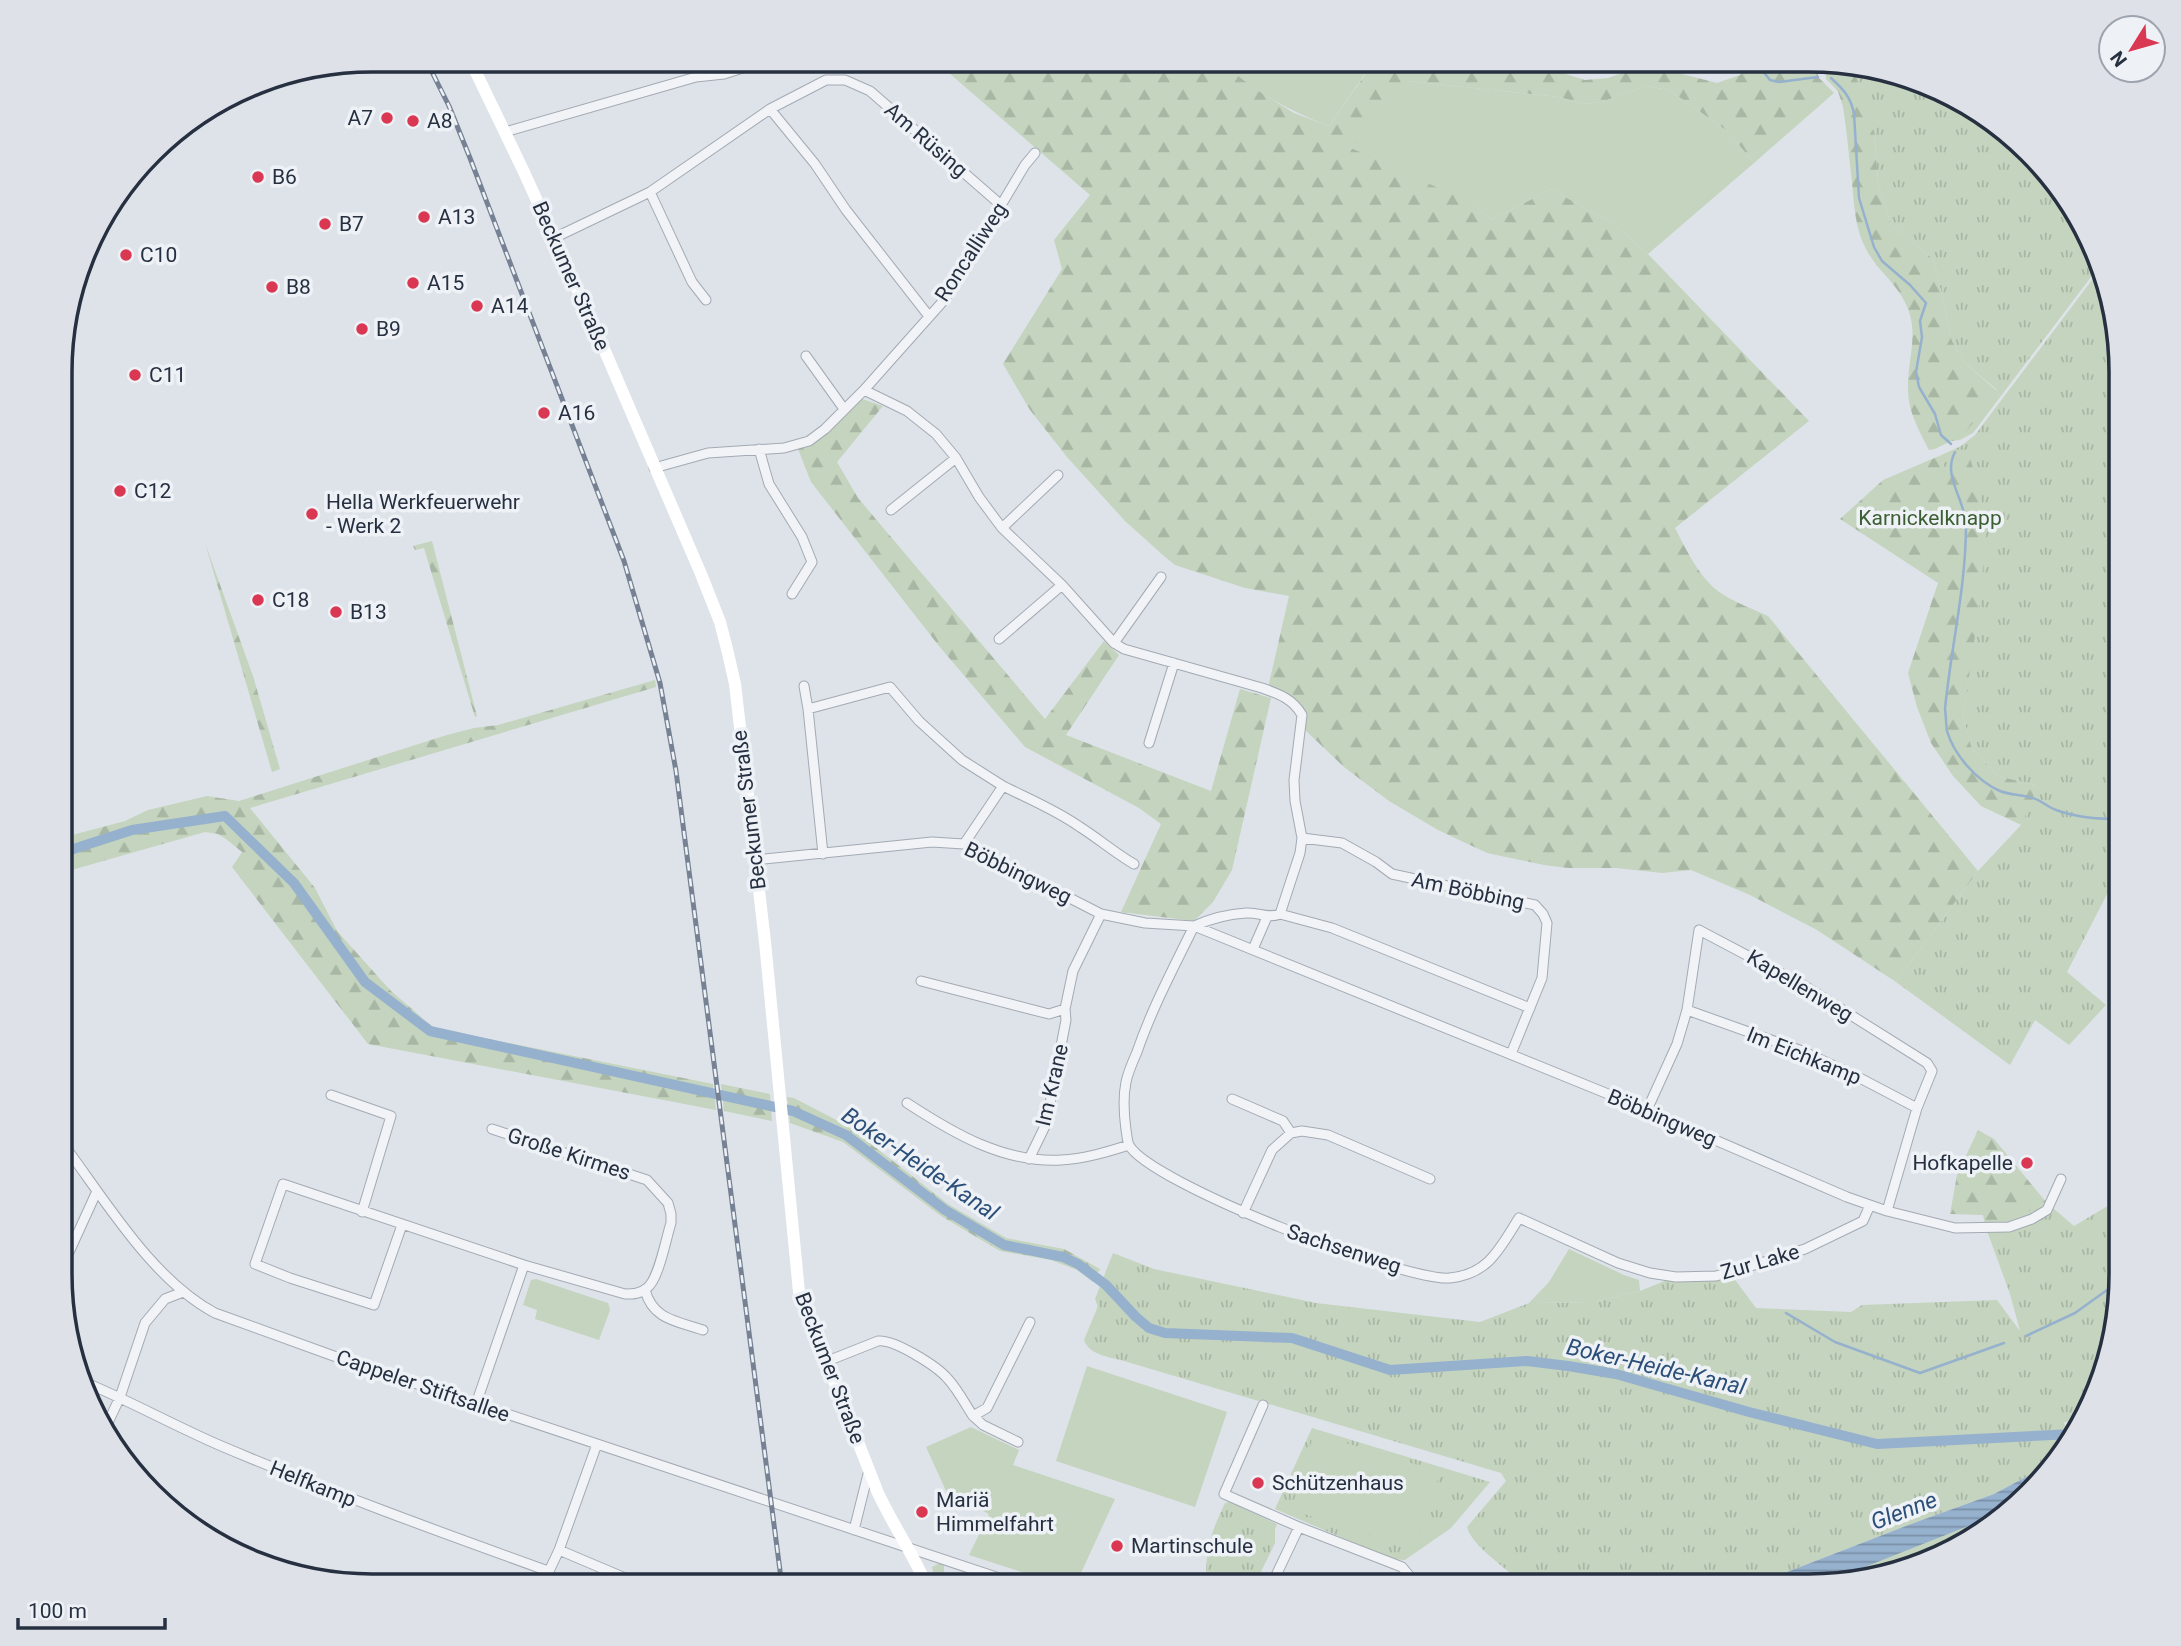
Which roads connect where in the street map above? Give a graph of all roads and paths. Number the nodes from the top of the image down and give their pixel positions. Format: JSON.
{"nodes":[{"id":1,"x":476,"y":72,"type":"edge"},
{"id":2,"x":730,"y":72,"type":"edge"},
{"id":3,"x":770,"y":109,"type":"junction"},
{"id":4,"x":505,"y":132,"type":"junction"},
{"id":5,"x":1035,"y":153,"type":"dead end"},
{"id":6,"x":650,"y":192,"type":"junction"},
{"id":7,"x":1002,"y":205,"type":"junction"},
{"id":8,"x":554,"y":238,"type":"junction"},
{"id":9,"x":706,"y":300,"type":"dead end"},
{"id":10,"x":928,"y":315,"type":"junction"},
{"id":11,"x":806,"y":356,"type":"dead end"},
{"id":12,"x":863,"y":390,"type":"junction"},
{"id":13,"x":844,"y":409,"type":"junction"},
{"id":14,"x":759,"y":449,"type":"junction"},
{"id":15,"x":956,"y":458,"type":"junction"},
{"id":16,"x":654,"y":468,"type":"junction"},
{"id":17,"x":1058,"y":475,"type":"dead end"},
{"id":18,"x":891,"y":510,"type":"dead end"},
{"id":19,"x":1002,"y":528,"type":"junction"},
{"id":20,"x":1161,"y":577,"type":"dead end"},
{"id":21,"x":1062,"y":585,"type":"junction"},
{"id":22,"x":792,"y":594,"type":"dead end"},
{"id":23,"x":999,"y":639,"type":"dead end"},
{"id":24,"x":1114,"y":643,"type":"junction"},
{"id":25,"x":1174,"y":663,"type":"junction"},
{"id":26,"x":804,"y":686,"type":"dead end"},
{"id":27,"x":808,"y":709,"type":"junction"},
{"id":28,"x":1149,"y":743,"type":"dead end"},
{"id":29,"x":1003,"y":786,"type":"junction"},
{"id":30,"x":1302,"y":838,"type":"junction"},
{"id":31,"x":964,"y":844,"type":"junction"},
{"id":32,"x":823,"y":854,"type":"junction"},
{"id":33,"x":755,"y":860,"type":"junction"},
{"id":34,"x":1134,"y":864,"type":"dead end"},
{"id":35,"x":1101,"y":914,"type":"junction"},
{"id":36,"x":1280,"y":914,"type":"junction"},
{"id":37,"x":1267,"y":917,"type":"junction"},
{"id":38,"x":1194,"y":926,"type":"junction"},
{"id":39,"x":1253,"y":949,"type":"junction"},
{"id":40,"x":921,"y":981,"type":"dead end"},
{"id":41,"x":1530,"y":1008,"type":"junction"},
{"id":42,"x":1065,"y":1009,"type":"junction"},
{"id":43,"x":1687,"y":1010,"type":"junction"},
{"id":44,"x":1511,"y":1054,"type":"junction"},
{"id":45,"x":331,"y":1094,"type":"dead end"},
{"id":46,"x":1233,"y":1100,"type":"dead end"},
{"id":47,"x":907,"y":1103,"type":"dead end"},
{"id":48,"x":1917,"y":1108,"type":"junction"},
{"id":49,"x":1647,"y":1111,"type":"junction"},
{"id":50,"x":492,"y":1129,"type":"dead end"},
{"id":51,"x":1291,"y":1133,"type":"junction"},
{"id":52,"x":1129,"y":1145,"type":"junction"},
{"id":53,"x":72,"y":1156,"type":"edge"},
{"id":54,"x":1029,"y":1159,"type":"junction"},
{"id":55,"x":1430,"y":1179,"type":"dead end"},
{"id":56,"x":2061,"y":1179,"type":"dead end"},
{"id":57,"x":97,"y":1191,"type":"junction"},
{"id":58,"x":1870,"y":1205,"type":"junction"},
{"id":59,"x":1887,"y":1210,"type":"junction"},
{"id":60,"x":362,"y":1212,"type":"junction"},
{"id":61,"x":1243,"y":1213,"type":"junction"},
{"id":62,"x":1519,"y":1218,"type":"joint"},
{"id":63,"x":402,"y":1225,"type":"junction"},
{"id":64,"x":72,"y":1239,"type":"edge"},
{"id":65,"x":524,"y":1265,"type":"junction"},
{"id":66,"x":645,"y":1290,"type":"junction"},
{"id":67,"x":183,"y":1292,"type":"junction"},
{"id":68,"x":1030,"y":1322,"type":"dead end"},
{"id":69,"x":703,"y":1330,"type":"dead end"},
{"id":70,"x":825,"y":1362,"type":"junction"},
{"id":71,"x":94,"y":1386,"type":"edge"},
{"id":72,"x":120,"y":1396,"type":"junction"},
{"id":73,"x":476,"y":1404,"type":"junction"},
{"id":74,"x":1263,"y":1405,"type":"dead end"},
{"id":75,"x":973,"y":1416,"type":"junction"},
{"id":76,"x":109,"y":1419,"type":"edge"},
{"id":77,"x":1017,"y":1442,"type":"dead end"},
{"id":78,"x":597,"y":1444,"type":"junction"},
{"id":79,"x":869,"y":1470,"type":"junction"},
{"id":80,"x":1299,"y":1527,"type":"junction"},
{"id":81,"x":854,"y":1530,"type":"junction"},
{"id":82,"x":908,"y":1549,"type":"junction"},
{"id":83,"x":559,"y":1550,"type":"junction"},
{"id":84,"x":548,"y":1572,"type":"joint"},
{"id":85,"x":616,"y":1574,"type":"edge"},
{"id":86,"x":921,"y":1574,"type":"edge"},
{"id":87,"x":986,"y":1574,"type":"edge"},
{"id":88,"x":1277,"y":1574,"type":"edge"},
{"id":89,"x":1408,"y":1574,"type":"edge"}],
"edges":[{"from":1,"to":4,"type":"main road","name":"Beckumer Straße"},
{"from":2,"to":4,"type":"street"},
{"from":3,"to":6,"type":"street","name":"Am Rüsing"},
{"from":3,"to":7,"type":"street","name":"Am Rüsing"},
{"from":3,"to":10,"type":"street"},
{"from":4,"to":8,"type":"main road","name":"Beckumer Straße"},
{"from":5,"to":7,"type":"street","name":"Roncalliweg"},
{"from":6,"to":8,"type":"street","name":"Am Rüsing"},
{"from":6,"to":9,"type":"street"},
{"from":7,"to":10,"type":"street","name":"Roncalliweg"},
{"from":8,"to":16,"type":"main road","name":"Beckumer Straße"},
{"from":10,"to":12,"type":"street","name":"Roncalliweg"},
{"from":11,"to":13,"type":"street"},
{"from":12,"to":13,"type":"street","name":"Roncalliweg"},
{"from":12,"to":15,"type":"street"},
{"from":13,"to":14,"type":"street","name":"Roncalliweg"},
{"from":14,"to":16,"type":"street","name":"Roncalliweg"},
{"from":14,"to":22,"type":"street"},
{"from":15,"to":18,"type":"street"},
{"from":15,"to":19,"type":"street"},
{"from":16,"to":33,"type":"main road","name":"Beckumer Straße"},
{"from":17,"to":19,"type":"street"},
{"from":19,"to":21,"type":"street"},
{"from":20,"to":24,"type":"street"},
{"from":21,"to":23,"type":"street"},
{"from":21,"to":24,"type":"street"},
{"from":24,"to":25,"type":"street"},
{"from":25,"to":28,"type":"street"},
{"from":25,"to":30,"type":"street"},
{"from":26,"to":27,"type":"street"},
{"from":27,"to":29,"type":"street"},
{"from":27,"to":32,"type":"street"},
{"from":29,"to":31,"type":"street"},
{"from":29,"to":34,"type":"street"},
{"from":30,"to":36,"type":"street"},
{"from":30,"to":41,"type":"street","name":"Am Böbbing"},
{"from":31,"to":32,"type":"street","name":"Böbbingweg"},
{"from":31,"to":35,"type":"street","name":"Böbbingweg"},
{"from":32,"to":33,"type":"street","name":"Böbbingweg"},
{"from":33,"to":70,"type":"main road","name":"Beckumer Straße"},
{"from":35,"to":38,"type":"street","name":"Böbbingweg"},
{"from":35,"to":42,"type":"street","name":"Im Krane"},
{"from":36,"to":37,"type":"street"},
{"from":36,"to":41,"type":"street"},
{"from":37,"to":38,"type":"street","name":"Böbbingweg"},
{"from":37,"to":39,"type":"street"},
{"from":38,"to":39,"type":"street","name":"Böbbingweg"},
{"from":38,"to":52,"type":"street"},
{"from":39,"to":44,"type":"street","name":"Böbbingweg"},
{"from":40,"to":42,"type":"street","name":"Im Krane"},
{"from":41,"to":44,"type":"street","name":"Am Böbbing"},
{"from":42,"to":54,"type":"street","name":"Im Krane"},
{"from":43,"to":48,"type":"street","name":"Im Eichkamp"},
{"from":43,"to":48,"type":"street","name":"Kapellenweg"},
{"from":43,"to":49,"type":"street","name":"Kapellenweg"},
{"from":44,"to":49,"type":"street","name":"Böbbingweg"},
{"from":45,"to":60,"type":"street"},
{"from":46,"to":51,"type":"street"},
{"from":47,"to":54,"type":"street"},
{"from":48,"to":59,"type":"street","name":"Kapellenweg"},
{"from":49,"to":58,"type":"street","name":"Böbbingweg"},
{"from":50,"to":66,"type":"street","name":"Große Kirmes"},
{"from":51,"to":55,"type":"street"},
{"from":51,"to":61,"type":"street"},
{"from":52,"to":54,"type":"street"},
{"from":52,"to":61,"type":"street","name":"Sachsenweg"},
{"from":53,"to":57,"type":"street","name":"Cappeler Stiftsallee"},
{"from":56,"to":59,"type":"street","name":"Böbbingweg"},
{"from":57,"to":64,"type":"street"},
{"from":57,"to":67,"type":"street","name":"Cappeler Stiftsallee"},
{"from":58,"to":59,"type":"street","name":"Böbbingweg"},
{"from":58,"to":62,"type":"street","name":"Zur Lake"},
{"from":60,"to":63,"type":"street"},
{"from":60,"to":63,"type":"street"},
{"from":61,"to":62,"type":"street","name":"Sachsenweg"},
{"from":63,"to":65,"type":"street"},
{"from":65,"to":66,"type":"street"},
{"from":65,"to":73,"type":"street"},
{"from":66,"to":69,"type":"street"},
{"from":67,"to":72,"type":"street"},
{"from":67,"to":73,"type":"street","name":"Cappeler Stiftsallee"},
{"from":68,"to":75,"type":"street"},
{"from":70,"to":75,"type":"street"},
{"from":70,"to":79,"type":"main road","name":"Beckumer Straße"},
{"from":71,"to":72,"type":"street","name":"Helfkamp"},
{"from":72,"to":76,"type":"street"},
{"from":72,"to":84,"type":"street","name":"Helfkamp"},
{"from":73,"to":78,"type":"street","name":"Cappeler Stiftsallee"},
{"from":74,"to":80,"type":"street"},
{"from":75,"to":77,"type":"street"},
{"from":78,"to":81,"type":"street","name":"Cappeler Stiftsallee"},
{"from":78,"to":83,"type":"street"},
{"from":79,"to":81,"type":"street"},
{"from":79,"to":82,"type":"main road","name":"Beckumer Straße"},
{"from":80,"to":88,"type":"street"},
{"from":80,"to":89,"type":"street"},
{"from":81,"to":82,"type":"street","name":"Cappeler Stiftsallee"},
{"from":82,"to":86,"type":"main road","name":"Beckumer Straße"},
{"from":82,"to":87,"type":"street","name":"Cappeler Stiftsallee"},
{"from":83,"to":84,"type":"street"},
{"from":83,"to":85,"type":"street"}]}
